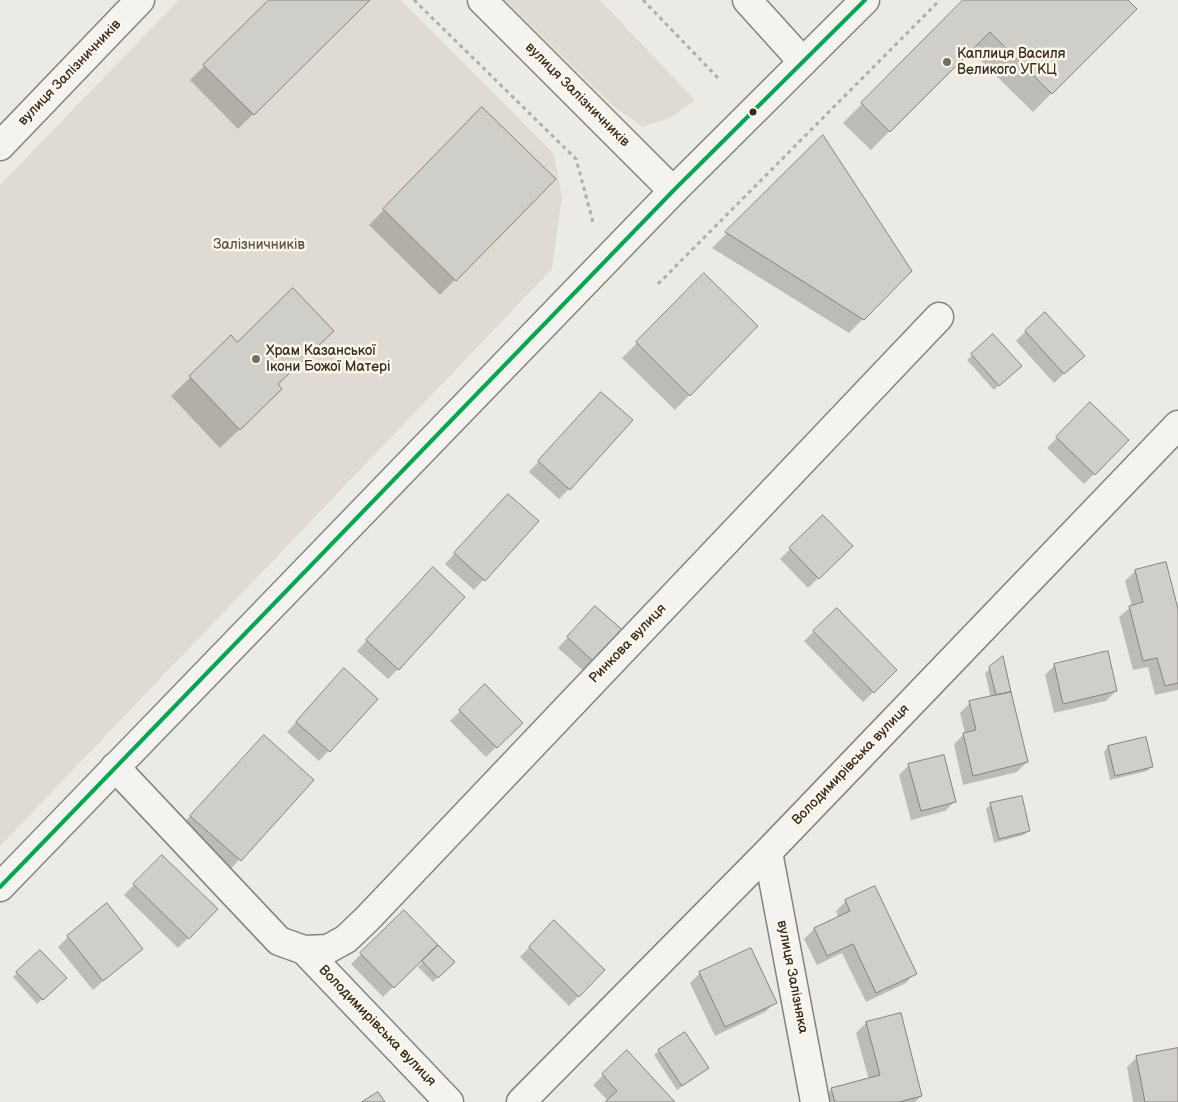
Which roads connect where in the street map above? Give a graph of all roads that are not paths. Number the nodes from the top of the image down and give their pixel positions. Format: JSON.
{"nodes":[{"id":1,"x":140,"y":0,"type":"edge"},
{"id":2,"x":482,"y":0,"type":"edge"},
{"id":3,"x":746,"y":0,"type":"edge"},
{"id":4,"x":865,"y":0,"type":"edge"},
{"id":5,"x":803,"y":62,"type":"junction"},
{"id":6,"x":0,"y":146,"type":"edge"},
{"id":7,"x":672,"y":191,"type":"junction"},
{"id":8,"x":939,"y":316,"type":"dead end"},
{"id":9,"x":1178,"y":425,"type":"edge"},
{"id":10,"x":115,"y":767,"type":"junction"},
{"id":11,"x":768,"y":852,"type":"junction"},
{"id":12,"x":0,"y":887,"type":"edge"},
{"id":13,"x":304,"y":950,"type":"junction"},
{"id":14,"x":449,"y":1102,"type":"edge"},
{"id":15,"x":521,"y":1102,"type":"edge"},
{"id":16,"x":815,"y":1102,"type":"edge"}],
"edges":[{"from":1,"to":6,"type":"street","name":"вулиця Залізничників"},
{"from":2,"to":7,"type":"street","name":"вулиця Залізничників"},
{"from":3,"to":5,"type":"street"},
{"from":4,"to":5,"type":"street"},
{"from":5,"to":7,"type":"street"},
{"from":7,"to":10,"type":"street"},
{"from":8,"to":13,"type":"street","name":"Ринкова вулиця"},
{"from":9,"to":11,"type":"street","name":"Володимирівська вулиця"},
{"from":10,"to":12,"type":"street"},
{"from":10,"to":13,"type":"street"},
{"from":11,"to":15,"type":"street","name":"Володимирівська вулиця"},
{"from":11,"to":16,"type":"street","name":"вулиця Залізняка"},
{"from":13,"to":14,"type":"street","name":"Володимирівська вулиця"}]}
